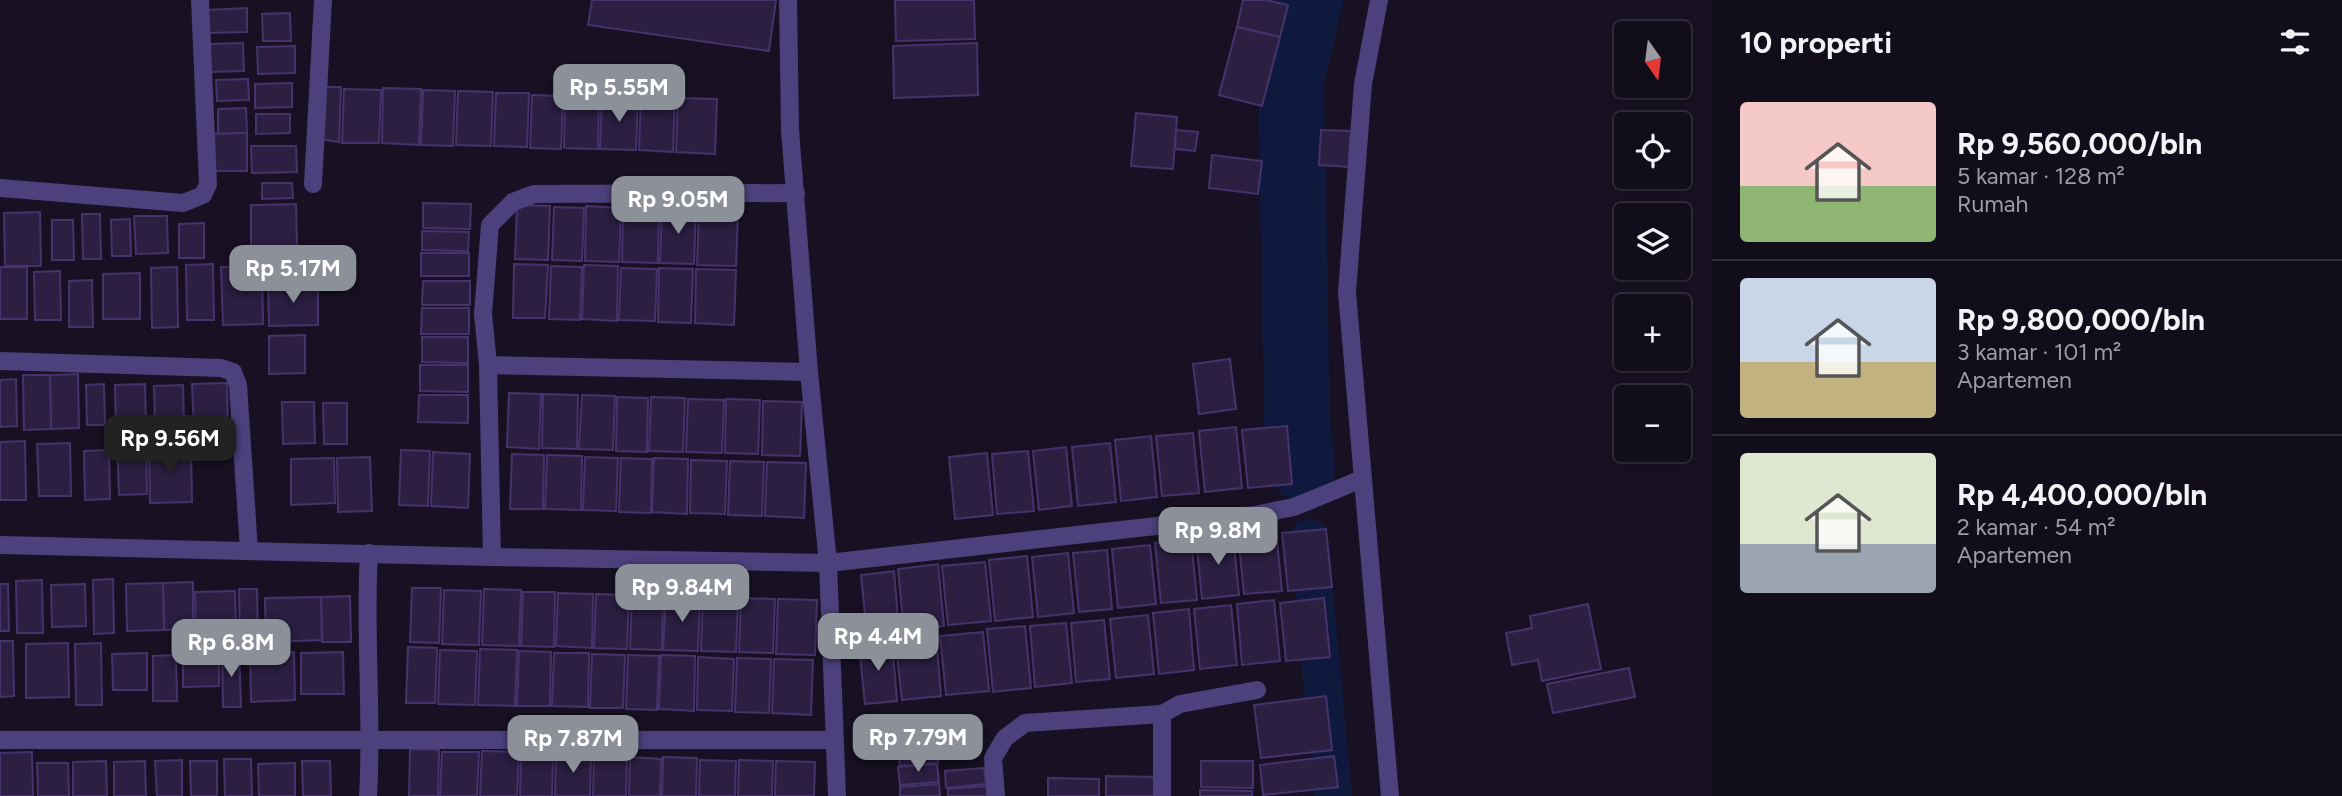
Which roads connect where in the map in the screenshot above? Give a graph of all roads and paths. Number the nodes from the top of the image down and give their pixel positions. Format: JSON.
{"nodes":[{"id":1,"x":200,"y":0,"type":"edge"},
{"id":2,"x":323,"y":0,"type":"edge"},
{"id":3,"x":788,"y":0,"type":"edge"},
{"id":4,"x":1379,"y":0,"type":"edge"},
{"id":5,"x":313,"y":184,"type":"dead end"},
{"id":6,"x":0,"y":188,"type":"edge"},
{"id":7,"x":796,"y":192,"type":"junction"},
{"id":8,"x":0,"y":361,"type":"edge"},
{"id":9,"x":488,"y":365,"type":"junction"},
{"id":10,"x":809,"y":372,"type":"junction"},
{"id":11,"x":1362,"y":479,"type":"junction"},
{"id":12,"x":0,"y":545,"type":"edge"},
{"id":13,"x":249,"y":551,"type":"junction"},
{"id":14,"x":369,"y":553,"type":"junction"},
{"id":15,"x":492,"y":557,"type":"junction"},
{"id":16,"x":828,"y":563,"type":"junction"},
{"id":17,"x":1257,"y":690,"type":"dead end"},
{"id":18,"x":1162,"y":714,"type":"junction"},
{"id":19,"x":0,"y":740,"type":"edge"},
{"id":20,"x":371,"y":740,"type":"junction"},
{"id":21,"x":834,"y":740,"type":"junction"},
{"id":22,"x":368,"y":796,"type":"edge"},
{"id":23,"x":837,"y":796,"type":"edge"},
{"id":24,"x":996,"y":796,"type":"edge"},
{"id":25,"x":1162,"y":796,"type":"edge"},
{"id":26,"x":1390,"y":796,"type":"edge"}],
"edges":[{"from":1,"to":6,"type":"street"},
{"from":2,"to":5,"type":"street"},
{"from":3,"to":7,"type":"street"},
{"from":4,"to":11,"type":"street"},
{"from":7,"to":9,"type":"street"},
{"from":7,"to":10,"type":"street"},
{"from":8,"to":13,"type":"street"},
{"from":9,"to":10,"type":"street"},
{"from":9,"to":15,"type":"street"},
{"from":10,"to":16,"type":"street"},
{"from":11,"to":16,"type":"street"},
{"from":11,"to":26,"type":"street"},
{"from":12,"to":13,"type":"street"},
{"from":13,"to":14,"type":"street"},
{"from":14,"to":15,"type":"street"},
{"from":14,"to":20,"type":"street"},
{"from":15,"to":16,"type":"street"},
{"from":16,"to":21,"type":"street"},
{"from":17,"to":18,"type":"street"},
{"from":18,"to":24,"type":"street"},
{"from":18,"to":25,"type":"street"},
{"from":19,"to":20,"type":"street"},
{"from":20,"to":21,"type":"street"},
{"from":20,"to":22,"type":"street"},
{"from":21,"to":23,"type":"street"}]}
